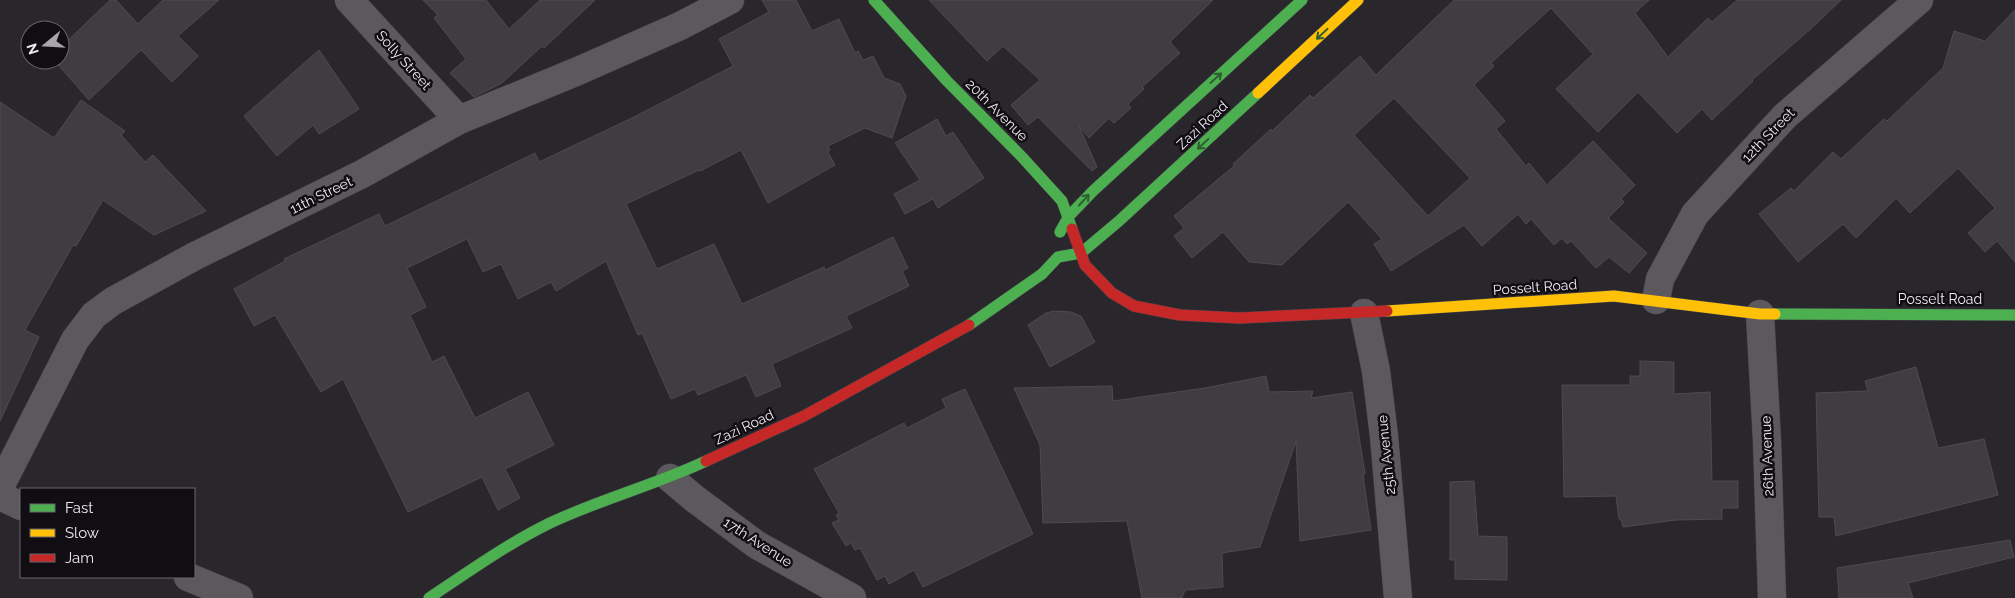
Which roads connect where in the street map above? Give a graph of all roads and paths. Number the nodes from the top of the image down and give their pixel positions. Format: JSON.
{"nodes":[{"id":1,"x":349,"y":0,"type":"edge"},
{"id":2,"x":730,"y":0,"type":"edge"},
{"id":3,"x":874,"y":0,"type":"edge"},
{"id":4,"x":1302,"y":0,"type":"edge"},
{"id":5,"x":1358,"y":0,"type":"edge"},
{"id":6,"x":1919,"y":0,"type":"edge"},
{"id":7,"x":459,"y":120,"type":"junction"},
{"id":8,"x":1069,"y":216,"type":"junction"},
{"id":9,"x":1081,"y":253,"type":"junction"},
{"id":10,"x":1058,"y":257,"type":"junction"},
{"id":11,"x":1656,"y":300,"type":"junction"},
{"id":12,"x":1364,"y":314,"type":"junction"},
{"id":13,"x":1760,"y":314,"type":"junction"},
{"id":14,"x":2015,"y":315,"type":"edge"},
{"id":15,"x":670,"y":478,"type":"junction"},
{"id":16,"x":0,"y":487,"type":"edge"},
{"id":17,"x":0,"y":496,"type":"edge"},
{"id":18,"x":20,"y":506,"type":"edge"},
{"id":19,"x":190,"y":578,"type":"edge"},
{"id":20,"x":239,"y":598,"type":"edge"},
{"id":21,"x":429,"y":598,"type":"edge"},
{"id":22,"x":852,"y":598,"type":"edge"},
{"id":23,"x":1398,"y":598,"type":"edge"},
{"id":24,"x":1772,"y":598,"type":"edge"}],
"edges":[{"from":1,"to":7,"type":"street","name":"Solly Street"},
{"from":2,"to":7,"type":"street","name":"11th Street"},
{"from":3,"to":8,"type":"street","name":"20th Avenue"},
{"from":8,"to":4,"type":"street","name":"Zazi Road","one_way":true},
{"from":5,"to":9,"type":"street","name":"Zazi Road","one_way":true},
{"from":6,"to":11,"type":"street","name":"12th Street"},
{"from":7,"to":16,"type":"street","name":"11th Street"},
{"from":8,"to":9,"type":"street","name":"20th Avenue"},
{"from":8,"to":10,"type":"street","name":"Zazi Road"},
{"from":9,"to":10,"type":"street"},
{"from":9,"to":12,"type":"street","name":"Posselt Road"},
{"from":10,"to":15,"type":"street","name":"Zazi Road"},
{"from":11,"to":12,"type":"street","name":"Posselt Road"},
{"from":11,"to":13,"type":"street","name":"Posselt Road"},
{"from":12,"to":23,"type":"street","name":"25th Avenue"},
{"from":13,"to":14,"type":"street","name":"Posselt Road"},
{"from":13,"to":24,"type":"street","name":"26th Avenue"},
{"from":15,"to":21,"type":"street","name":"Zazi Road"},
{"from":15,"to":22,"type":"street","name":"17th Avenue"},
{"from":17,"to":18,"type":"street"},
{"from":19,"to":20,"type":"street"}]}
